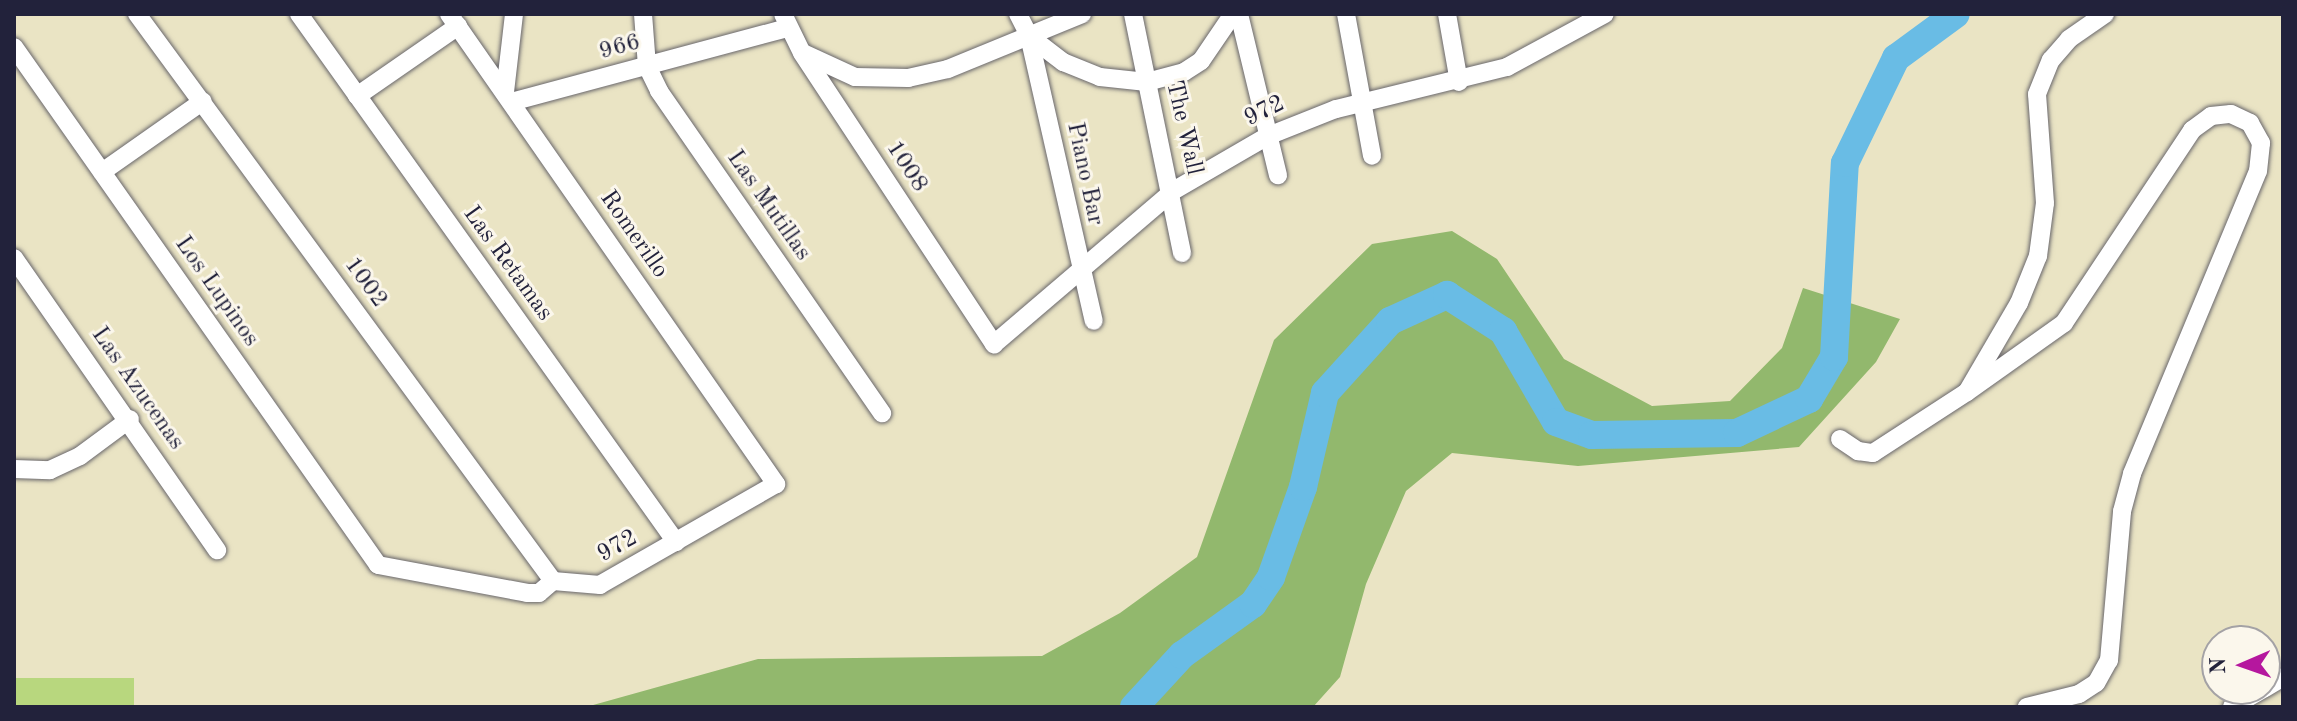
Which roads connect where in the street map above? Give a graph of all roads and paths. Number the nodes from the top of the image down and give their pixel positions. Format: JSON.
{"nodes":[{"id":1,"x":137,"y":14,"type":"edge"},
{"id":2,"x":299,"y":14,"type":"edge"},
{"id":3,"x":514,"y":14,"type":"edge"},
{"id":4,"x":643,"y":14,"type":"edge"},
{"id":5,"x":1018,"y":14,"type":"edge"},
{"id":6,"x":1082,"y":14,"type":"edge"},
{"id":7,"x":1133,"y":14,"type":"edge"},
{"id":8,"x":1233,"y":14,"type":"edge"},
{"id":9,"x":1239,"y":14,"type":"edge"},
{"id":10,"x":1346,"y":14,"type":"edge"},
{"id":11,"x":1447,"y":14,"type":"edge"},
{"id":12,"x":1605,"y":14,"type":"edge"},
{"id":13,"x":2105,"y":14,"type":"edge"},
{"id":14,"x":454,"y":20,"type":"edge"},
{"id":15,"x":785,"y":21,"type":"edge"},
{"id":16,"x":1029,"y":36,"type":"junction"},
{"id":17,"x":14,"y":47,"type":"edge"},
{"id":18,"x":802,"y":53,"type":"junction"},
{"id":19,"x":647,"y":66,"type":"junction"},
{"id":20,"x":1147,"y":82,"type":"junction"},
{"id":21,"x":1459,"y":82,"type":"junction"},
{"id":22,"x":357,"y":96,"type":"junction"},
{"id":23,"x":508,"y":97,"type":"junction"},
{"id":24,"x":203,"y":101,"type":"junction"},
{"id":25,"x":1363,"y":103,"type":"junction"},
{"id":26,"x":1268,"y":136,"type":"junction"},
{"id":27,"x":1372,"y":156,"type":"dead end"},
{"id":28,"x":102,"y":172,"type":"junction"},
{"id":29,"x":1278,"y":175,"type":"dead end"},
{"id":30,"x":1173,"y":191,"type":"junction"},
{"id":31,"x":1182,"y":253,"type":"dead end"},
{"id":32,"x":14,"y":258,"type":"edge"},
{"id":33,"x":1079,"y":269,"type":"junction"},
{"id":34,"x":1094,"y":321,"type":"dead end"},
{"id":35,"x":994,"y":344,"type":"joint"},
{"id":36,"x":1967,"y":392,"type":"junction"},
{"id":37,"x":882,"y":413,"type":"dead end"},
{"id":38,"x":130,"y":419,"type":"junction"},
{"id":39,"x":1840,"y":439,"type":"dead end"},
{"id":40,"x":14,"y":469,"type":"edge"},
{"id":41,"x":776,"y":484,"type":"joint"},
{"id":42,"x":676,"y":542,"type":"junction"},
{"id":43,"x":217,"y":550,"type":"dead end"},
{"id":44,"x":378,"y":565,"type":"joint"},
{"id":45,"x":553,"y":581,"type":"junction"},
{"id":46,"x":2027,"y":707,"type":"edge"}],
"edges":[{"from":1,"to":24,"type":"street","name":"1002"},
{"from":2,"to":22,"type":"street","name":"Las Retamas"},
{"from":3,"to":23,"type":"street"},
{"from":4,"to":19,"type":"street","name":"Las Mutillas"},
{"from":5,"to":16,"type":"street","name":"Piano Bar"},
{"from":6,"to":16,"type":"street"},
{"from":7,"to":20,"type":"street","name":"The Wall"},
{"from":8,"to":20,"type":"street"},
{"from":9,"to":26,"type":"street"},
{"from":10,"to":25,"type":"street"},
{"from":11,"to":21,"type":"street"},
{"from":12,"to":21,"type":"street","name":"972"},
{"from":13,"to":36,"type":"street"},
{"from":14,"to":22,"type":"street"},
{"from":14,"to":23,"type":"street","name":"Romerillo"},
{"from":15,"to":18,"type":"street","name":"1008"},
{"from":15,"to":19,"type":"street","name":"966"},
{"from":16,"to":18,"type":"street"},
{"from":16,"to":20,"type":"street"},
{"from":16,"to":33,"type":"street","name":"Piano Bar"},
{"from":17,"to":28,"type":"street","name":"Los Lupinos"},
{"from":18,"to":35,"type":"street","name":"1008"},
{"from":19,"to":23,"type":"street","name":"966"},
{"from":19,"to":37,"type":"street","name":"Las Mutillas"},
{"from":20,"to":30,"type":"street","name":"The Wall"},
{"from":21,"to":25,"type":"street","name":"972"},
{"from":22,"to":42,"type":"street","name":"Las Retamas"},
{"from":23,"to":41,"type":"street","name":"Romerillo"},
{"from":24,"to":28,"type":"street"},
{"from":24,"to":45,"type":"street","name":"1002"},
{"from":25,"to":26,"type":"street","name":"972"},
{"from":25,"to":27,"type":"street"},
{"from":26,"to":29,"type":"street"},
{"from":26,"to":30,"type":"street","name":"972"},
{"from":28,"to":44,"type":"street","name":"Los Lupinos"},
{"from":30,"to":31,"type":"street","name":"The Wall"},
{"from":30,"to":33,"type":"street","name":"972"},
{"from":32,"to":38,"type":"street","name":"Las Azucenas"},
{"from":33,"to":34,"type":"street","name":"Piano Bar"},
{"from":33,"to":35,"type":"street","name":"972"},
{"from":36,"to":39,"type":"street"},
{"from":36,"to":46,"type":"street"},
{"from":38,"to":40,"type":"street"},
{"from":38,"to":43,"type":"street","name":"Las Azucenas"},
{"from":41,"to":42,"type":"street","name":"972"},
{"from":42,"to":45,"type":"street","name":"972"},
{"from":44,"to":45,"type":"street","name":"972"}]}
